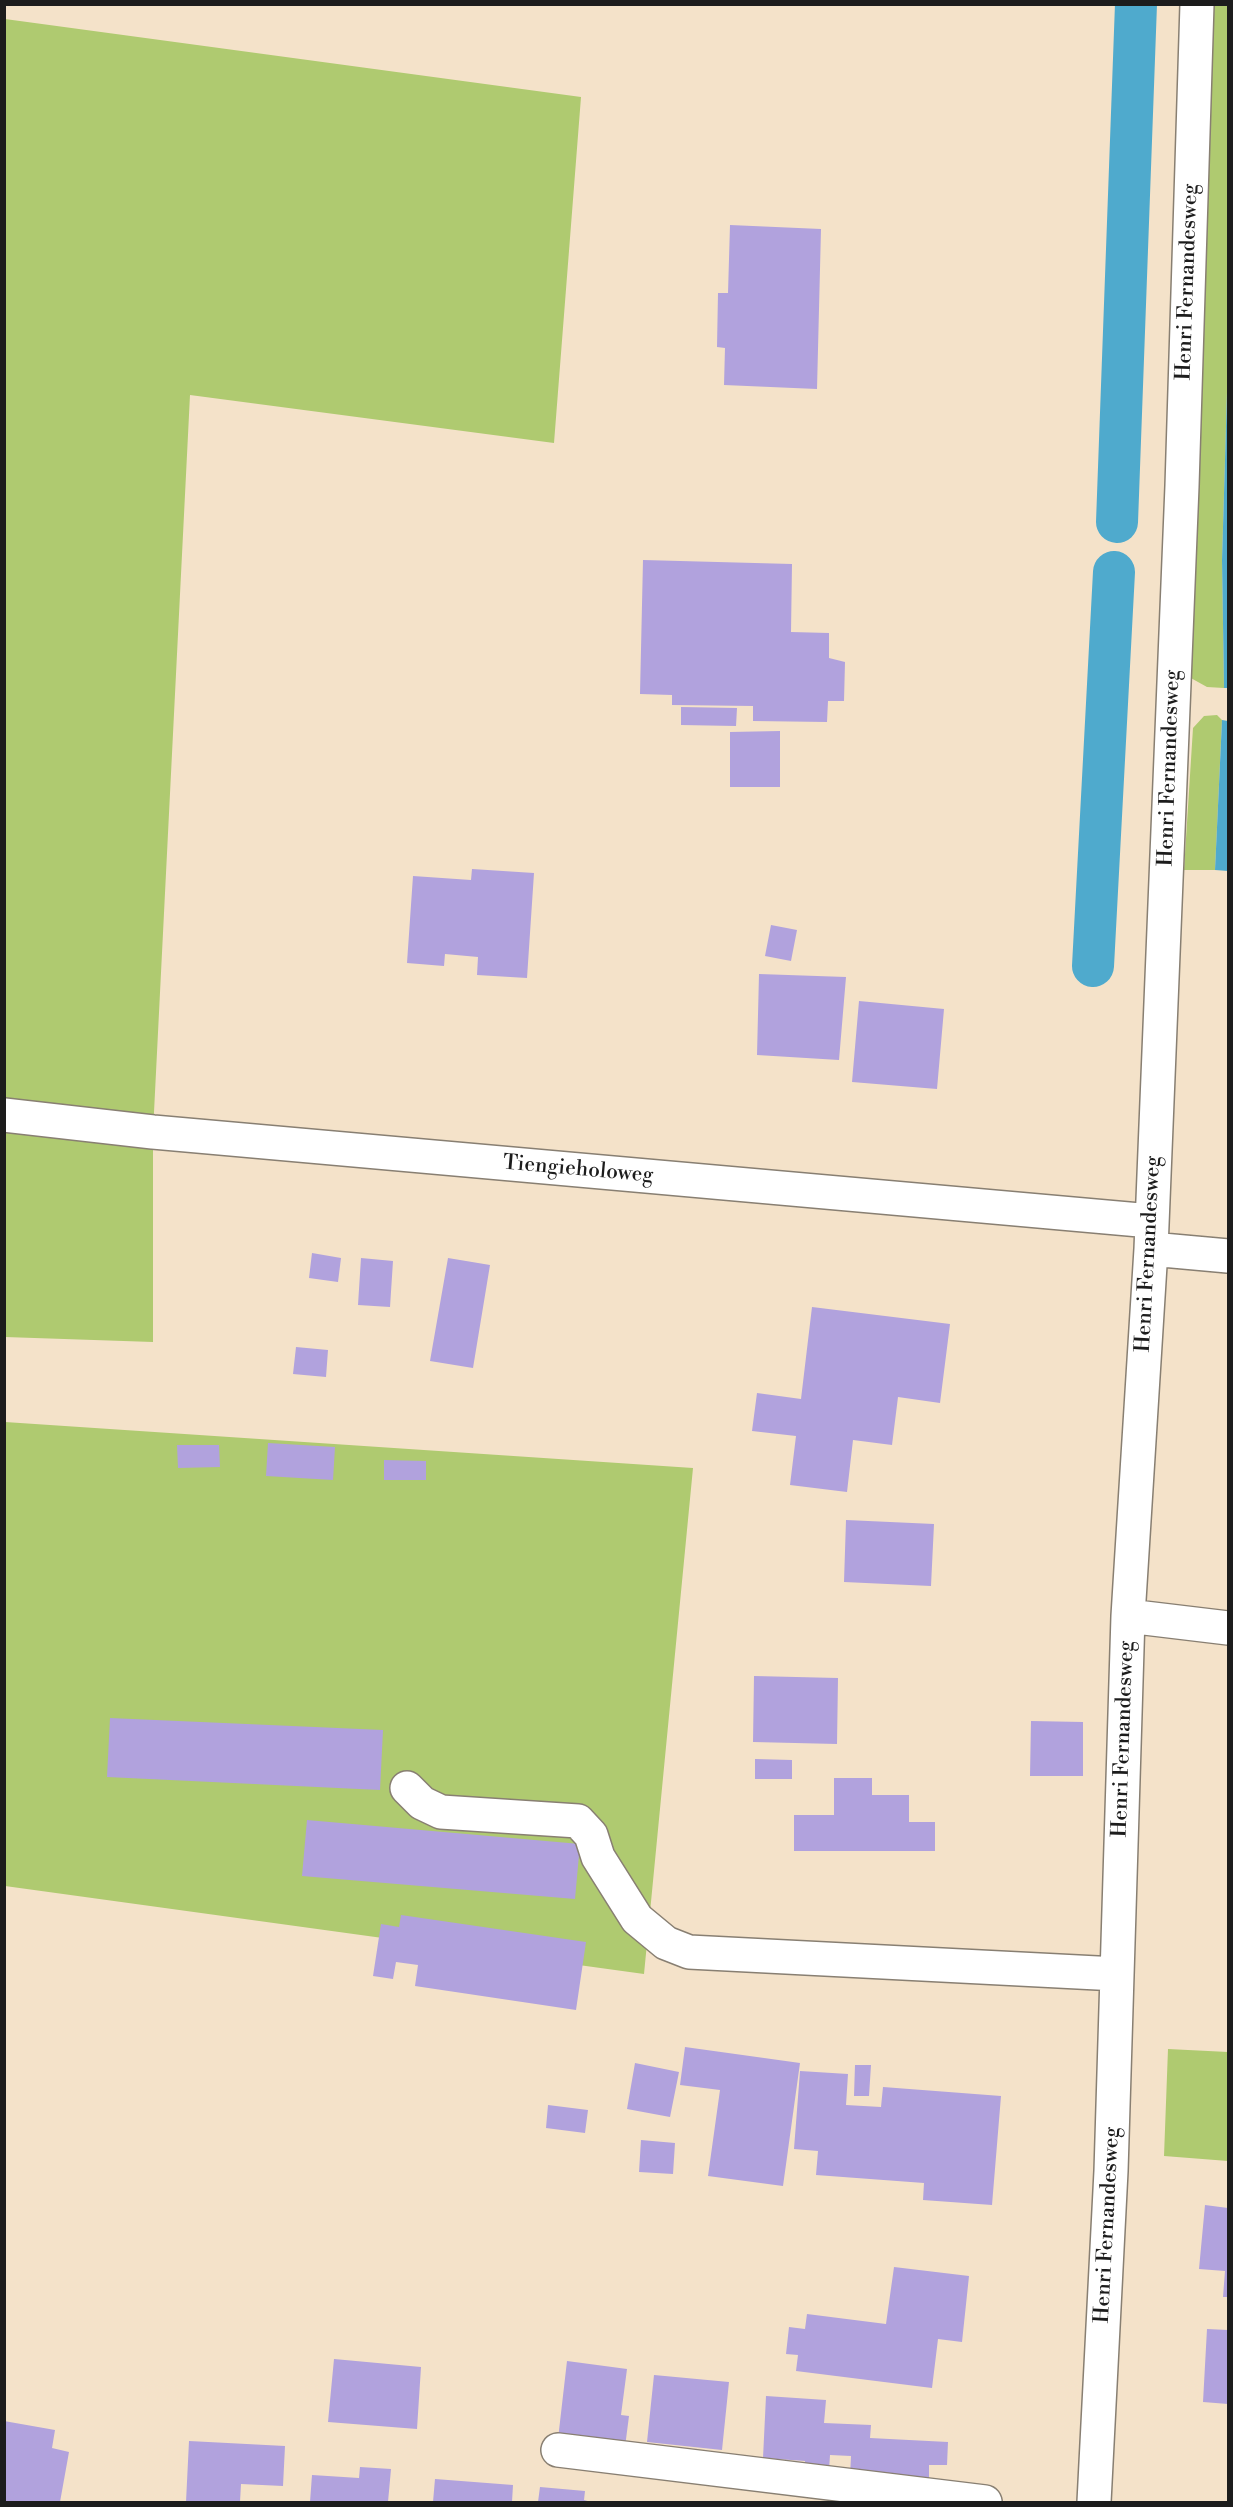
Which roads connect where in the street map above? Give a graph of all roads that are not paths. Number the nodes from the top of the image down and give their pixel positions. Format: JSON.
{"nodes":[{"id":1,"x":1197,"y":4,"type":"edge"},
{"id":2,"x":4,"y":1115,"type":"edge"},
{"id":3,"x":1151,"y":1235,"type":"junction"},
{"id":4,"x":1228,"y":1256,"type":"edge"},
{"id":5,"x":1128,"y":1616,"type":"junction"},
{"id":6,"x":1228,"y":1628,"type":"edge"},
{"id":7,"x":407,"y":1788,"type":"dead end"},
{"id":8,"x":1117,"y":1974,"type":"junction"},
{"id":9,"x":558,"y":2450,"type":"dead end"},
{"id":10,"x":985,"y":2502,"type":"edge"},
{"id":11,"x":1094,"y":2502,"type":"edge"}],
"edges":[{"from":1,"to":3,"type":"street","name":"Henri Fernandesweg"},
{"from":2,"to":3,"type":"street","name":"Tiengieholoweg"},
{"from":3,"to":4,"type":"street","name":"Tiengieholoweg"},
{"from":3,"to":5,"type":"street","name":"Henri Fernandesweg"},
{"from":5,"to":6,"type":"street"},
{"from":5,"to":8,"type":"street","name":"Henri Fernandesweg"},
{"from":7,"to":8,"type":"street"},
{"from":8,"to":11,"type":"street","name":"Henri Fernandesweg"},
{"from":9,"to":10,"type":"street"}]}
